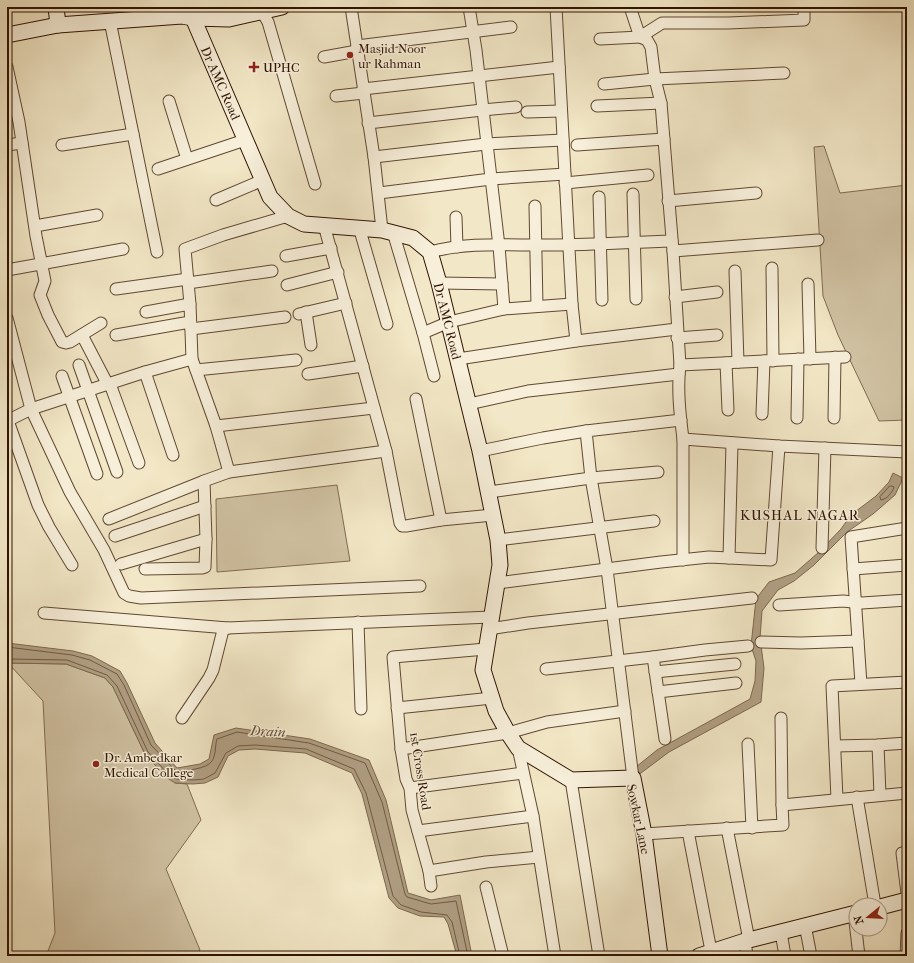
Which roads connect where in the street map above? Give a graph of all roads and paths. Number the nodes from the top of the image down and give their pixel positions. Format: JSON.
{"nodes":[{"id":1,"x":56,"y":7,"type":"edge"},
{"id":2,"x":282,"y":7,"type":"edge"},
{"id":3,"x":351,"y":7,"type":"edge"},
{"id":4,"x":469,"y":7,"type":"edge"},
{"id":5,"x":556,"y":7,"type":"edge"},
{"id":6,"x":630,"y":7,"type":"edge"},
{"id":7,"x":804,"y":7,"type":"edge"},
{"id":8,"x":260,"y":9,"type":"edge"},
{"id":9,"x":185,"y":14,"type":"edge"},
{"id":10,"x":110,"y":21,"type":"junction"},
{"id":11,"x":58,"y":25,"type":"junction"},
{"id":12,"x":511,"y":28,"type":"dead end"},
{"id":13,"x":473,"y":32,"type":"junction"},
{"id":14,"x":7,"y":35,"type":"edge"},
{"id":15,"x":640,"y":37,"type":"junction"},
{"id":16,"x":600,"y":39,"type":"dead end"},
{"id":17,"x":357,"y":48,"type":"junction"},
{"id":18,"x":324,"y":57,"type":"dead end"},
{"id":19,"x":7,"y":67,"type":"edge"},
{"id":20,"x":559,"y":67,"type":"junction"},
{"id":21,"x":784,"y":73,"type":"dead end"},
{"id":22,"x":478,"y":75,"type":"junction"},
{"id":23,"x":655,"y":79,"type":"junction"},
{"id":24,"x":604,"y":84,"type":"dead end"},
{"id":25,"x":364,"y":91,"type":"junction"},
{"id":26,"x":336,"y":96,"type":"dead end"},
{"id":27,"x":169,"y":101,"type":"dead end"},
{"id":28,"x":662,"y":103,"type":"junction"},
{"id":29,"x":597,"y":106,"type":"dead end"},
{"id":30,"x":516,"y":107,"type":"dead end"},
{"id":31,"x":482,"y":110,"type":"junction"},
{"id":32,"x":561,"y":111,"type":"junction"},
{"id":33,"x":527,"y":112,"type":"dead end"},
{"id":34,"x":368,"y":123,"type":"junction"},
{"id":35,"x":133,"y":134,"type":"junction"},
{"id":36,"x":664,"y":138,"type":"junction"},
{"id":37,"x":246,"y":140,"type":"junction"},
{"id":38,"x":563,"y":140,"type":"junction"},
{"id":39,"x":22,"y":143,"type":"junction"},
{"id":40,"x":486,"y":144,"type":"junction"},
{"id":41,"x":7,"y":145,"type":"edge"},
{"id":42,"x":62,"y":145,"type":"dead end"},
{"id":43,"x":577,"y":145,"type":"dead end"},
{"id":44,"x":374,"y":158,"type":"junction"},
{"id":45,"x":187,"y":159,"type":"junction"},
{"id":46,"x":158,"y":169,"type":"dead end"},
{"id":47,"x":648,"y":175,"type":"dead end"},
{"id":48,"x":491,"y":179,"type":"junction"},
{"id":49,"x":565,"y":179,"type":"junction"},
{"id":50,"x":263,"y":180,"type":"junction"},
{"id":51,"x":315,"y":184,"type":"dead end"},
{"id":52,"x":379,"y":193,"type":"junction"},
{"id":53,"x":756,"y":193,"type":"dead end"},
{"id":54,"x":633,"y":194,"type":"dead end"},
{"id":55,"x":599,"y":197,"type":"dead end"},
{"id":56,"x":216,"y":200,"type":"dead end"},
{"id":57,"x":668,"y":201,"type":"junction"},
{"id":58,"x":535,"y":206,"type":"dead end"},
{"id":59,"x":97,"y":215,"type":"dead end"},
{"id":60,"x":288,"y":216,"type":"junction"},
{"id":61,"x":456,"y":217,"type":"dead end"},
{"id":62,"x":324,"y":225,"type":"junction"},
{"id":63,"x":35,"y":226,"type":"junction"},
{"id":64,"x":359,"y":227,"type":"junction"},
{"id":65,"x":388,"y":231,"type":"junction"},
{"id":66,"x":818,"y":240,"type":"dead end"},
{"id":67,"x":635,"y":242,"type":"junction"},
{"id":68,"x":600,"y":244,"type":"junction"},
{"id":69,"x":569,"y":245,"type":"junction"},
{"id":70,"x":499,"y":246,"type":"junction"},
{"id":71,"x":535,"y":246,"type":"junction"},
{"id":72,"x":672,"y":246,"type":"junction"},
{"id":73,"x":457,"y":247,"type":"junction"},
{"id":74,"x":331,"y":248,"type":"junction"},
{"id":75,"x":123,"y":249,"type":"dead end"},
{"id":76,"x":157,"y":252,"type":"dead end"},
{"id":77,"x":430,"y":252,"type":"junction"},
{"id":78,"x":286,"y":256,"type":"dead end"},
{"id":79,"x":42,"y":265,"type":"junction"},
{"id":80,"x":772,"y":268,"type":"dead end"},
{"id":81,"x":7,"y":270,"type":"edge"},
{"id":82,"x":272,"y":271,"type":"dead end"},
{"id":83,"x":735,"y":271,"type":"dead end"},
{"id":84,"x":338,"y":272,"type":"junction"},
{"id":85,"x":188,"y":281,"type":"junction"},
{"id":86,"x":439,"y":283,"type":"junction"},
{"id":87,"x":502,"y":284,"type":"junction"},
{"id":88,"x":808,"y":284,"type":"dead end"},
{"id":89,"x":286,"y":285,"type":"dead end"},
{"id":90,"x":116,"y":289,"type":"dead end"},
{"id":91,"x":717,"y":292,"type":"dead end"},
{"id":92,"x":675,"y":297,"type":"junction"},
{"id":93,"x":636,"y":299,"type":"dead end"},
{"id":94,"x":602,"y":300,"type":"dead end"},
{"id":95,"x":346,"y":303,"type":"junction"},
{"id":96,"x":190,"y":304,"type":"junction"},
{"id":97,"x":572,"y":304,"type":"junction"},
{"id":98,"x":537,"y":306,"type":"junction"},
{"id":99,"x":504,"y":309,"type":"junction"},
{"id":100,"x":146,"y":312,"type":"dead end"},
{"id":101,"x":285,"y":317,"type":"dead end"},
{"id":102,"x":7,"y":318,"type":"edge"},
{"id":103,"x":449,"y":322,"type":"junction"},
{"id":104,"x":101,"y":323,"type":"dead end"},
{"id":105,"x":388,"y":324,"type":"dead end"},
{"id":106,"x":191,"y":325,"type":"junction"},
{"id":107,"x":423,"y":333,"type":"junction"},
{"id":108,"x":677,"y":333,"type":"junction"},
{"id":109,"x":116,"y":334,"type":"dead end"},
{"id":110,"x":82,"y":335,"type":"junction"},
{"id":111,"x":717,"y":335,"type":"dead end"},
{"id":112,"x":576,"y":341,"type":"junction"},
{"id":113,"x":311,"y":344,"type":"dead end"},
{"id":114,"x":458,"y":358,"type":"junction"},
{"id":115,"x":798,"y":359,"type":"junction"},
{"id":116,"x":810,"y":359,"type":"junction"},
{"id":117,"x":296,"y":360,"type":"dead end"},
{"id":118,"x":768,"y":361,"type":"junction"},
{"id":119,"x":738,"y":362,"type":"junction"},
{"id":120,"x":726,"y":363,"type":"junction"},
{"id":121,"x":194,"y":364,"type":"junction"},
{"id":122,"x":79,"y":365,"type":"dead end"},
{"id":123,"x":363,"y":366,"type":"junction"},
{"id":124,"x":679,"y":369,"type":"junction"},
{"id":125,"x":145,"y":372,"type":"junction"},
{"id":126,"x":308,"y":374,"type":"dead end"},
{"id":127,"x":62,"y":376,"type":"dead end"},
{"id":128,"x":434,"y":376,"type":"dead end"},
{"id":129,"x":109,"y":384,"type":"junction"},
{"id":130,"x":89,"y":391,"type":"junction"},
{"id":131,"x":70,"y":397,"type":"junction"},
{"id":132,"x":416,"y":399,"type":"dead end"},
{"id":133,"x":469,"y":404,"type":"junction"},
{"id":134,"x":374,"y":408,"type":"junction"},
{"id":135,"x":31,"y":409,"type":"junction"},
{"id":136,"x":728,"y":410,"type":"dead end"},
{"id":137,"x":762,"y":414,"type":"dead end"},
{"id":138,"x":797,"y":418,"type":"dead end"},
{"id":139,"x":834,"y":418,"type":"dead end"},
{"id":140,"x":7,"y":420,"type":"edge"},
{"id":141,"x":681,"y":420,"type":"junction"},
{"id":142,"x":216,"y":426,"type":"junction"},
{"id":143,"x":586,"y":431,"type":"junction"},
{"id":144,"x":683,"y":439,"type":"junction"},
{"id":145,"x":732,"y":443,"type":"junction"},
{"id":146,"x":779,"y":446,"type":"junction"},
{"id":147,"x":825,"y":448,"type":"junction"},
{"id":148,"x":386,"y":451,"type":"junction"},
{"id":149,"x":480,"y":451,"type":"junction"},
{"id":150,"x":907,"y":452,"type":"edge"},
{"id":151,"x":173,"y":455,"type":"dead end"},
{"id":152,"x":140,"y":464,"type":"dead end"},
{"id":153,"x":117,"y":472,"type":"dead end"},
{"id":154,"x":229,"y":472,"type":"junction"},
{"id":155,"x":658,"y":472,"type":"dead end"},
{"id":156,"x":97,"y":474,"type":"dead end"},
{"id":157,"x":591,"y":478,"type":"junction"},
{"id":158,"x":204,"y":481,"type":"junction"},
{"id":159,"x":490,"y":492,"type":"junction"},
{"id":160,"x":205,"y":506,"type":"junction"},
{"id":161,"x":493,"y":515,"type":"junction"},
{"id":162,"x":109,"y":519,"type":"dead end"},
{"id":163,"x":441,"y":520,"type":"junction"},
{"id":164,"x":654,"y":521,"type":"dead end"},
{"id":165,"x":600,"y":527,"type":"junction"},
{"id":166,"x":907,"y":528,"type":"edge"},
{"id":167,"x":115,"y":536,"type":"dead end"},
{"id":168,"x":206,"y":539,"type":"junction"},
{"id":169,"x":498,"y":540,"type":"junction"},
{"id":170,"x":822,"y":548,"type":"dead end"},
{"id":171,"x":729,"y":558,"type":"junction"},
{"id":172,"x":682,"y":560,"type":"junction"},
{"id":173,"x":121,"y":564,"type":"dead end"},
{"id":174,"x":72,"y":565,"type":"dead end"},
{"id":175,"x":907,"y":566,"type":"edge"},
{"id":176,"x":145,"y":569,"type":"dead end"},
{"id":177,"x":608,"y":569,"type":"junction"},
{"id":178,"x":853,"y":569,"type":"junction"},
{"id":179,"x":497,"y":583,"type":"junction"},
{"id":180,"x":420,"y":586,"type":"dead end"},
{"id":181,"x":752,"y":598,"type":"dead end"},
{"id":182,"x":907,"y":600,"type":"edge"},
{"id":183,"x":855,"y":603,"type":"junction"},
{"id":184,"x":779,"y":605,"type":"dead end"},
{"id":185,"x":44,"y":613,"type":"dead end"},
{"id":186,"x":613,"y":614,"type":"junction"},
{"id":187,"x":358,"y":622,"type":"junction"},
{"id":188,"x":490,"y":623,"type":"junction"},
{"id":189,"x":228,"y":628,"type":"junction"},
{"id":190,"x":858,"y":641,"type":"junction"},
{"id":191,"x":761,"y":642,"type":"dead end"},
{"id":192,"x":748,"y":646,"type":"dead end"},
{"id":193,"x":486,"y":649,"type":"junction"},
{"id":194,"x":652,"y":657,"type":"junction"},
{"id":195,"x":619,"y":661,"type":"junction"},
{"id":196,"x":735,"y":664,"type":"dead end"},
{"id":197,"x":546,"y":669,"type":"dead end"},
{"id":198,"x":655,"y":672,"type":"junction"},
{"id":199,"x":907,"y":682,"type":"edge"},
{"id":200,"x":736,"y":683,"type":"dead end"},
{"id":201,"x":861,"y":684,"type":"junction"},
{"id":202,"x":658,"y":692,"type":"junction"},
{"id":203,"x":492,"y":698,"type":"junction"},
{"id":204,"x":361,"y":708,"type":"dead end"},
{"id":205,"x":397,"y":708,"type":"junction"},
{"id":206,"x":625,"y":710,"type":"junction"},
{"id":207,"x":182,"y":718,"type":"dead end"},
{"id":208,"x":781,"y":718,"type":"dead end"},
{"id":209,"x":508,"y":734,"type":"junction"},
{"id":210,"x":665,"y":739,"type":"dead end"},
{"id":211,"x":907,"y":743,"type":"edge"},
{"id":212,"x":748,"y":744,"type":"dead end"},
{"id":213,"x":834,"y":746,"type":"junction"},
{"id":214,"x":878,"y":746,"type":"junction"},
{"id":215,"x":518,"y":748,"type":"junction"},
{"id":216,"x":401,"y":749,"type":"junction"},
{"id":217,"x":523,"y":773,"type":"junction"},
{"id":218,"x":633,"y":778,"type":"junction"},
{"id":219,"x":571,"y":780,"type":"junction"},
{"id":220,"x":410,"y":788,"type":"junction"},
{"id":221,"x":907,"y":793,"type":"edge"},
{"id":222,"x":880,"y":795,"type":"junction"},
{"id":223,"x":857,"y":797,"type":"junction"},
{"id":224,"x":837,"y":799,"type":"junction"},
{"id":225,"x":782,"y":805,"type":"junction"},
{"id":226,"x":532,"y":816,"type":"junction"},
{"id":227,"x":727,"y":828,"type":"junction"},
{"id":228,"x":752,"y":828,"type":"junction"},
{"id":229,"x":418,"y":831,"type":"junction"},
{"id":230,"x":688,"y":831,"type":"junction"},
{"id":231,"x":644,"y":834,"type":"junction"},
{"id":232,"x":902,"y":853,"type":"dead end"},
{"id":233,"x":539,"y":857,"type":"junction"},
{"id":234,"x":429,"y":870,"type":"junction"},
{"id":235,"x":431,"y":886,"type":"dead end"},
{"id":236,"x":486,"y":887,"type":"dead end"},
{"id":237,"x":907,"y":893,"type":"edge"},
{"id":238,"x":874,"y":897,"type":"edge"},
{"id":239,"x":907,"y":900,"type":"edge"},
{"id":240,"x":888,"y":905,"type":"edge"},
{"id":241,"x":848,"y":915,"type":"edge"},
{"id":242,"x":805,"y":925,"type":"junction"},
{"id":243,"x":781,"y":932,"type":"junction"},
{"id":244,"x":907,"y":932,"type":"edge"},
{"id":245,"x":857,"y":937,"type":"edge"},
{"id":246,"x":747,"y":940,"type":"junction"},
{"id":247,"x":707,"y":955,"type":"edge"},
{"id":248,"x":503,"y":956,"type":"edge"},
{"id":249,"x":555,"y":956,"type":"edge"},
{"id":250,"x":599,"y":956,"type":"edge"},
{"id":251,"x":660,"y":956,"type":"edge"},
{"id":252,"x":747,"y":956,"type":"edge"},
{"id":253,"x":785,"y":956,"type":"edge"},
{"id":254,"x":811,"y":956,"type":"edge"},
{"id":255,"x":859,"y":956,"type":"edge"},
{"id":256,"x":906,"y":956,"type":"edge"}],
"edges":[{"from":1,"to":11,"type":"street"},
{"from":2,"to":8,"type":"street"},
{"from":3,"to":17,"type":"street"},
{"from":4,"to":13,"type":"street"},
{"from":5,"to":20,"type":"street"},
{"from":6,"to":15,"type":"street"},
{"from":7,"to":15,"type":"street"},
{"from":8,"to":9,"type":"street"},
{"from":8,"to":51,"type":"street"},
{"from":9,"to":10,"type":"street"},
{"from":9,"to":37,"type":"street","name":"Dr AMC Road"},
{"from":10,"to":11,"type":"street"},
{"from":10,"to":35,"type":"street"},
{"from":11,"to":14,"type":"street"},
{"from":12,"to":13,"type":"street"},
{"from":13,"to":17,"type":"street"},
{"from":13,"to":22,"type":"street"},
{"from":15,"to":16,"type":"street"},
{"from":15,"to":23,"type":"street"},
{"from":17,"to":18,"type":"street"},
{"from":17,"to":25,"type":"street"},
{"from":19,"to":39,"type":"street"},
{"from":20,"to":22,"type":"street"},
{"from":20,"to":32,"type":"street"},
{"from":21,"to":23,"type":"street"},
{"from":22,"to":25,"type":"street"},
{"from":22,"to":31,"type":"street"},
{"from":23,"to":24,"type":"street"},
{"from":23,"to":28,"type":"street"},
{"from":25,"to":26,"type":"street"},
{"from":25,"to":34,"type":"street"},
{"from":27,"to":45,"type":"street"},
{"from":28,"to":29,"type":"street"},
{"from":28,"to":36,"type":"street"},
{"from":30,"to":31,"type":"street"},
{"from":31,"to":34,"type":"street"},
{"from":31,"to":40,"type":"street"},
{"from":32,"to":33,"type":"street"},
{"from":32,"to":38,"type":"street"},
{"from":34,"to":44,"type":"street"},
{"from":35,"to":42,"type":"street"},
{"from":35,"to":76,"type":"street"},
{"from":36,"to":43,"type":"street"},
{"from":36,"to":57,"type":"street"},
{"from":37,"to":45,"type":"street"},
{"from":37,"to":50,"type":"street","name":"Dr AMC Road"},
{"from":38,"to":40,"type":"street"},
{"from":38,"to":49,"type":"street"},
{"from":39,"to":41,"type":"street"},
{"from":39,"to":63,"type":"street"},
{"from":40,"to":44,"type":"street"},
{"from":40,"to":48,"type":"street"},
{"from":44,"to":52,"type":"street"},
{"from":45,"to":46,"type":"street"},
{"from":47,"to":49,"type":"street"},
{"from":48,"to":49,"type":"street"},
{"from":48,"to":52,"type":"street"},
{"from":48,"to":70,"type":"street"},
{"from":49,"to":69,"type":"street"},
{"from":50,"to":56,"type":"street"},
{"from":50,"to":60,"type":"street","name":"Dr AMC Road"},
{"from":52,"to":65,"type":"street"},
{"from":53,"to":57,"type":"street"},
{"from":54,"to":67,"type":"street"},
{"from":55,"to":68,"type":"street"},
{"from":57,"to":72,"type":"street"},
{"from":58,"to":71,"type":"street"},
{"from":59,"to":63,"type":"street"},
{"from":60,"to":62,"type":"street","name":"Dr AMC Road"},
{"from":60,"to":85,"type":"street"},
{"from":61,"to":73,"type":"street"},
{"from":62,"to":64,"type":"street","name":"Dr AMC Road"},
{"from":62,"to":74,"type":"street"},
{"from":63,"to":79,"type":"street"},
{"from":64,"to":65,"type":"street","name":"Dr AMC Road"},
{"from":64,"to":105,"type":"street"},
{"from":65,"to":77,"type":"street","name":"Dr AMC Road"},
{"from":65,"to":107,"type":"street"},
{"from":66,"to":72,"type":"street"},
{"from":67,"to":68,"type":"street"},
{"from":67,"to":72,"type":"street"},
{"from":67,"to":93,"type":"street"},
{"from":68,"to":69,"type":"street"},
{"from":68,"to":94,"type":"street"},
{"from":69,"to":71,"type":"street"},
{"from":69,"to":97,"type":"street"},
{"from":70,"to":71,"type":"street"},
{"from":70,"to":73,"type":"street"},
{"from":70,"to":87,"type":"street"},
{"from":71,"to":98,"type":"street"},
{"from":72,"to":92,"type":"street"},
{"from":73,"to":77,"type":"street"},
{"from":74,"to":78,"type":"street"},
{"from":74,"to":84,"type":"street"},
{"from":75,"to":79,"type":"street"},
{"from":77,"to":86,"type":"street","name":"Dr AMC Road"},
{"from":79,"to":81,"type":"street"},
{"from":79,"to":110,"type":"street"},
{"from":80,"to":118,"type":"street"},
{"from":82,"to":85,"type":"street"},
{"from":83,"to":119,"type":"street"},
{"from":84,"to":89,"type":"street"},
{"from":84,"to":95,"type":"street"},
{"from":85,"to":90,"type":"street"},
{"from":85,"to":96,"type":"street"},
{"from":86,"to":87,"type":"street"},
{"from":86,"to":103,"type":"street","name":"Dr AMC Road"},
{"from":87,"to":99,"type":"street"},
{"from":88,"to":116,"type":"street"},
{"from":91,"to":92,"type":"street"},
{"from":92,"to":108,"type":"street"},
{"from":95,"to":113,"type":"street"},
{"from":95,"to":123,"type":"street"},
{"from":96,"to":100,"type":"street"},
{"from":96,"to":106,"type":"street"},
{"from":97,"to":98,"type":"street"},
{"from":97,"to":112,"type":"street"},
{"from":98,"to":99,"type":"street"},
{"from":99,"to":103,"type":"street"},
{"from":101,"to":106,"type":"street"},
{"from":102,"to":135,"type":"street"},
{"from":103,"to":107,"type":"street"},
{"from":103,"to":114,"type":"street","name":"Dr AMC Road"},
{"from":104,"to":110,"type":"street"},
{"from":106,"to":109,"type":"street"},
{"from":106,"to":121,"type":"street"},
{"from":107,"to":128,"type":"street"},
{"from":108,"to":111,"type":"street"},
{"from":108,"to":112,"type":"street"},
{"from":108,"to":124,"type":"street"},
{"from":110,"to":129,"type":"street"},
{"from":112,"to":114,"type":"street"},
{"from":114,"to":133,"type":"street","name":"Dr AMC Road"},
{"from":115,"to":116,"type":"street"},
{"from":115,"to":118,"type":"street"},
{"from":115,"to":138,"type":"street"},
{"from":116,"to":139,"type":"street"},
{"from":117,"to":121,"type":"street"},
{"from":118,"to":119,"type":"street"},
{"from":118,"to":137,"type":"street"},
{"from":119,"to":120,"type":"street"},
{"from":120,"to":124,"type":"street"},
{"from":120,"to":136,"type":"street"},
{"from":121,"to":125,"type":"street"},
{"from":121,"to":142,"type":"street"},
{"from":122,"to":130,"type":"street"},
{"from":123,"to":126,"type":"street"},
{"from":123,"to":134,"type":"street"},
{"from":124,"to":133,"type":"street"},
{"from":124,"to":141,"type":"street"},
{"from":125,"to":129,"type":"street"},
{"from":125,"to":151,"type":"street"},
{"from":127,"to":131,"type":"street"},
{"from":129,"to":130,"type":"street"},
{"from":129,"to":152,"type":"street"},
{"from":130,"to":131,"type":"street"},
{"from":130,"to":153,"type":"street"},
{"from":131,"to":135,"type":"street"},
{"from":131,"to":156,"type":"street"},
{"from":132,"to":163,"type":"street"},
{"from":133,"to":149,"type":"street","name":"Dr AMC Road"},
{"from":134,"to":142,"type":"street"},
{"from":134,"to":148,"type":"street"},
{"from":135,"to":140,"type":"street"},
{"from":135,"to":180,"type":"street"},
{"from":140,"to":174,"type":"street"},
{"from":141,"to":143,"type":"street"},
{"from":141,"to":144,"type":"street"},
{"from":142,"to":154,"type":"street"},
{"from":143,"to":149,"type":"street"},
{"from":143,"to":157,"type":"street"},
{"from":144,"to":145,"type":"street"},
{"from":144,"to":172,"type":"street"},
{"from":145,"to":146,"type":"street"},
{"from":145,"to":171,"type":"street"},
{"from":146,"to":147,"type":"street"},
{"from":146,"to":171,"type":"street"},
{"from":147,"to":150,"type":"street"},
{"from":147,"to":170,"type":"street"},
{"from":148,"to":154,"type":"street"},
{"from":148,"to":163,"type":"street"},
{"from":149,"to":159,"type":"street","name":"Dr AMC Road"},
{"from":154,"to":158,"type":"street"},
{"from":155,"to":157,"type":"street"},
{"from":157,"to":159,"type":"street"},
{"from":157,"to":165,"type":"street"},
{"from":158,"to":160,"type":"street"},
{"from":158,"to":162,"type":"street"},
{"from":159,"to":161,"type":"street","name":"Dr AMC Road"},
{"from":160,"to":167,"type":"street"},
{"from":160,"to":168,"type":"street"},
{"from":161,"to":163,"type":"street"},
{"from":161,"to":169,"type":"street","name":"Dr AMC Road"},
{"from":164,"to":165,"type":"street"},
{"from":165,"to":169,"type":"street"},
{"from":165,"to":177,"type":"street"},
{"from":166,"to":178,"type":"street"},
{"from":168,"to":173,"type":"street"},
{"from":168,"to":176,"type":"street"},
{"from":169,"to":179,"type":"street","name":"Dr AMC Road"},
{"from":171,"to":172,"type":"street"},
{"from":172,"to":177,"type":"street"},
{"from":175,"to":178,"type":"street"},
{"from":177,"to":179,"type":"street"},
{"from":177,"to":186,"type":"street"},
{"from":178,"to":183,"type":"street"},
{"from":179,"to":188,"type":"street","name":"Dr AMC Road"},
{"from":181,"to":186,"type":"street"},
{"from":182,"to":183,"type":"street"},
{"from":183,"to":184,"type":"street"},
{"from":183,"to":190,"type":"street"},
{"from":185,"to":189,"type":"street"},
{"from":186,"to":188,"type":"street"},
{"from":186,"to":195,"type":"street"},
{"from":187,"to":188,"type":"street"},
{"from":187,"to":189,"type":"street"},
{"from":187,"to":204,"type":"street"},
{"from":188,"to":193,"type":"street","name":"Dr AMC Road"},
{"from":189,"to":207,"type":"street"},
{"from":190,"to":191,"type":"street"},
{"from":190,"to":201,"type":"street"},
{"from":192,"to":194,"type":"street"},
{"from":193,"to":203,"type":"street","name":"Dr AMC Road"},
{"from":193,"to":205,"type":"street","name":"1st Cross Road"},
{"from":194,"to":195,"type":"street"},
{"from":194,"to":198,"type":"street"},
{"from":195,"to":197,"type":"street"},
{"from":195,"to":206,"type":"street"},
{"from":196,"to":198,"type":"street"},
{"from":198,"to":202,"type":"street"},
{"from":199,"to":201,"type":"street"},
{"from":200,"to":202,"type":"street"},
{"from":201,"to":213,"type":"street"},
{"from":202,"to":210,"type":"street"},
{"from":203,"to":205,"type":"street"},
{"from":203,"to":209,"type":"street","name":"Dr AMC Road"},
{"from":205,"to":216,"type":"street","name":"1st Cross Road"},
{"from":206,"to":209,"type":"street"},
{"from":206,"to":218,"type":"street"},
{"from":208,"to":225,"type":"street"},
{"from":209,"to":215,"type":"street","name":"Dr AMC Road"},
{"from":209,"to":216,"type":"street"},
{"from":211,"to":214,"type":"street"},
{"from":212,"to":228,"type":"street"},
{"from":213,"to":214,"type":"street"},
{"from":213,"to":224,"type":"street"},
{"from":214,"to":222,"type":"street"},
{"from":215,"to":217,"type":"street"},
{"from":215,"to":219,"type":"street"},
{"from":216,"to":220,"type":"street","name":"1st Cross Road"},
{"from":217,"to":220,"type":"street"},
{"from":217,"to":226,"type":"street"},
{"from":218,"to":219,"type":"street","name":"Sowkar Lane"},
{"from":218,"to":231,"type":"street","name":"Sowkar Lane"},
{"from":219,"to":250,"type":"street"},
{"from":220,"to":229,"type":"street","name":"1st Cross Road"},
{"from":221,"to":222,"type":"street"},
{"from":222,"to":223,"type":"street"},
{"from":223,"to":224,"type":"street"},
{"from":223,"to":238,"type":"street"},
{"from":224,"to":225,"type":"street"},
{"from":225,"to":228,"type":"street"},
{"from":226,"to":229,"type":"street"},
{"from":226,"to":233,"type":"street"},
{"from":227,"to":228,"type":"street"},
{"from":227,"to":230,"type":"street"},
{"from":227,"to":246,"type":"street"},
{"from":229,"to":234,"type":"street","name":"1st Cross Road"},
{"from":230,"to":231,"type":"street"},
{"from":230,"to":247,"type":"street"},
{"from":231,"to":251,"type":"street","name":"Sowkar Lane"},
{"from":232,"to":237,"type":"street"},
{"from":233,"to":234,"type":"street"},
{"from":233,"to":249,"type":"street"},
{"from":234,"to":235,"type":"street","name":"1st Cross Road"},
{"from":236,"to":248,"type":"street"},
{"from":239,"to":240,"type":"street"},
{"from":241,"to":242,"type":"street"},
{"from":242,"to":243,"type":"street"},
{"from":242,"to":254,"type":"street"},
{"from":243,"to":246,"type":"street"},
{"from":243,"to":253,"type":"street"},
{"from":244,"to":256,"type":"street"},
{"from":245,"to":255,"type":"street"},
{"from":246,"to":247,"type":"street"},
{"from":246,"to":252,"type":"street"}]}
